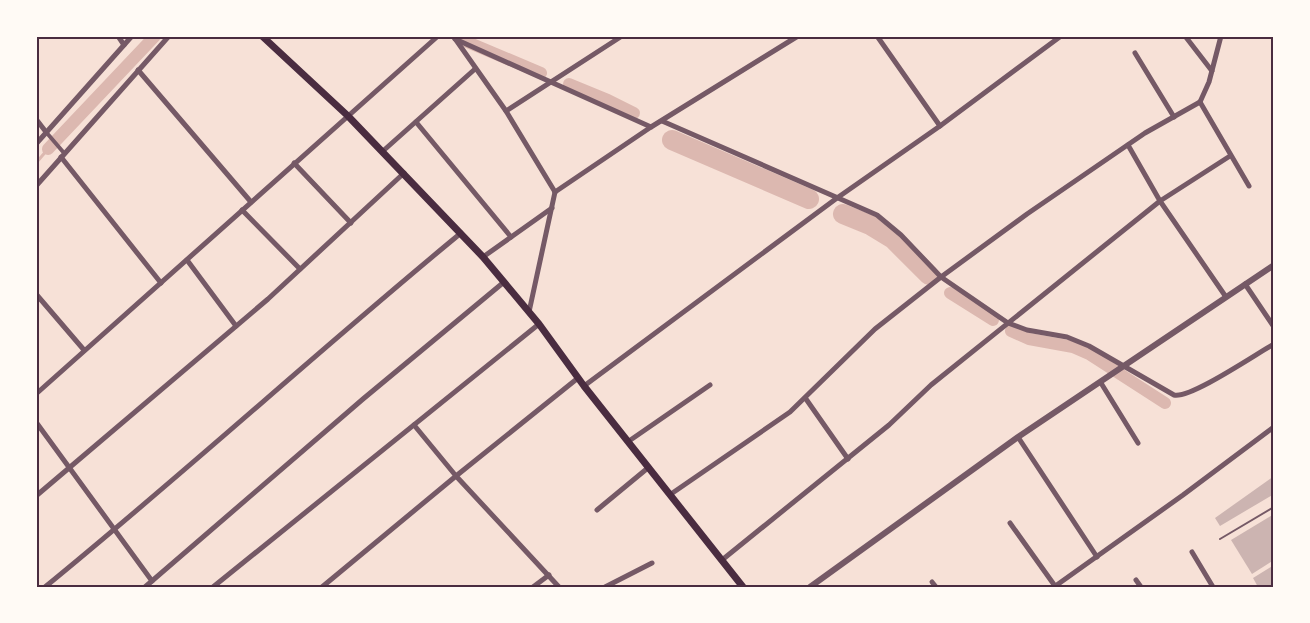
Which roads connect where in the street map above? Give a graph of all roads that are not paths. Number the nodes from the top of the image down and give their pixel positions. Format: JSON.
{"nodes":[{"id":1,"x":118,"y":36,"type":"edge"},
{"id":2,"x":132,"y":36,"type":"edge"},
{"id":3,"x":169,"y":36,"type":"edge"},
{"id":4,"x":262,"y":36,"type":"edge"},
{"id":5,"x":438,"y":36,"type":"edge"},
{"id":6,"x":622,"y":36,"type":"edge"},
{"id":7,"x":798,"y":36,"type":"edge"},
{"id":8,"x":877,"y":36,"type":"edge"},
{"id":9,"x":1061,"y":36,"type":"edge"},
{"id":10,"x":1185,"y":36,"type":"edge"},
{"id":11,"x":1221,"y":36,"type":"edge"},
{"id":12,"x":454,"y":38,"type":"edge"},
{"id":13,"x":124,"y":45,"type":"junction"},
{"id":14,"x":1134,"y":52,"type":"dead end"},
{"id":15,"x":475,"y":69,"type":"junction"},
{"id":16,"x":138,"y":70,"type":"junction"},
{"id":17,"x":1212,"y":71,"type":"junction"},
{"id":18,"x":551,"y":82,"type":"junction"},
{"id":19,"x":1200,"y":102,"type":"junction"},
{"id":20,"x":506,"y":111,"type":"junction"},
{"id":21,"x":348,"y":116,"type":"junction"},
{"id":22,"x":1174,"y":117,"type":"junction"},
{"id":23,"x":36,"y":119,"type":"edge"},
{"id":24,"x":662,"y":121,"type":"junction"},
{"id":25,"x":416,"y":122,"type":"junction"},
{"id":26,"x":940,"y":126,"type":"junction"},
{"id":27,"x":651,"y":127,"type":"junction"},
{"id":28,"x":46,"y":132,"type":"junction"},
{"id":29,"x":36,"y":144,"type":"edge"},
{"id":30,"x":1128,"y":145,"type":"junction"},
{"id":31,"x":383,"y":151,"type":"junction"},
{"id":32,"x":62,"y":154,"type":"junction"},
{"id":33,"x":1230,"y":156,"type":"junction"},
{"id":34,"x":294,"y":163,"type":"junction"},
{"id":35,"x":404,"y":173,"type":"junction"},
{"id":36,"x":36,"y":186,"type":"edge"},
{"id":37,"x":1249,"y":186,"type":"dead end"},
{"id":38,"x":555,"y":192,"type":"junction"},
{"id":39,"x":837,"y":198,"type":"junction"},
{"id":40,"x":1160,"y":201,"type":"junction"},
{"id":41,"x":251,"y":202,"type":"junction"},
{"id":42,"x":552,"y":208,"type":"junction"},
{"id":43,"x":242,"y":210,"type":"junction"},
{"id":44,"x":351,"y":223,"type":"junction"},
{"id":45,"x":460,"y":233,"type":"junction"},
{"id":46,"x":511,"y":237,"type":"junction"},
{"id":47,"x":483,"y":257,"type":"junction"},
{"id":48,"x":187,"y":260,"type":"junction"},
{"id":49,"x":1274,"y":265,"type":"edge"},
{"id":50,"x":300,"y":269,"type":"junction"},
{"id":51,"x":941,"y":277,"type":"junction"},
{"id":52,"x":504,"y":282,"type":"junction"},
{"id":53,"x":161,"y":283,"type":"junction"},
{"id":54,"x":1245,"y":284,"type":"junction"},
{"id":55,"x":36,"y":294,"type":"edge"},
{"id":56,"x":1226,"y":297,"type":"junction"},
{"id":57,"x":529,"y":312,"type":"junction"},
{"id":58,"x":1008,"y":323,"type":"junction"},
{"id":59,"x":538,"y":324,"type":"junction"},
{"id":60,"x":236,"y":326,"type":"junction"},
{"id":61,"x":1274,"y":327,"type":"edge"},
{"id":62,"x":1274,"y":344,"type":"edge"},
{"id":63,"x":84,"y":350,"type":"junction"},
{"id":64,"x":1124,"y":367,"type":"junction"},
{"id":65,"x":578,"y":378,"type":"junction"},
{"id":66,"x":1101,"y":383,"type":"junction"},
{"id":67,"x":710,"y":385,"type":"dead end"},
{"id":68,"x":584,"y":386,"type":"junction"},
{"id":69,"x":36,"y":394,"type":"edge"},
{"id":70,"x":806,"y":399,"type":"junction"},
{"id":71,"x":36,"y":422,"type":"edge"},
{"id":72,"x":414,"y":425,"type":"junction"},
{"id":73,"x":1274,"y":427,"type":"edge"},
{"id":74,"x":1018,"y":437,"type":"junction"},
{"id":75,"x":629,"y":441,"type":"junction"},
{"id":76,"x":1138,"y":443,"type":"dead end"},
{"id":77,"x":848,"y":459,"type":"junction"},
{"id":78,"x":649,"y":467,"type":"junction"},
{"id":79,"x":71,"y":468,"type":"junction"},
{"id":80,"x":456,"y":476,"type":"junction"},
{"id":81,"x":671,"y":494,"type":"junction"},
{"id":82,"x":36,"y":496,"type":"edge"},
{"id":83,"x":1274,"y":507,"type":"edge"},
{"id":84,"x":597,"y":510,"type":"dead end"},
{"id":85,"x":1010,"y":523,"type":"dead end"},
{"id":86,"x":116,"y":529,"type":"junction"},
{"id":87,"x":1220,"y":539,"type":"dead end"},
{"id":88,"x":1192,"y":552,"type":"dead end"},
{"id":89,"x":1096,"y":557,"type":"junction"},
{"id":90,"x":722,"y":560,"type":"junction"},
{"id":91,"x":652,"y":563,"type":"dead end"},
{"id":92,"x":549,"y":575,"type":"junction"},
{"id":93,"x":1136,"y":580,"type":"dead end"},
{"id":94,"x":152,"y":581,"type":"junction"},
{"id":95,"x":45,"y":587,"type":"edge"},
{"id":96,"x":145,"y":587,"type":"edge"},
{"id":97,"x":213,"y":587,"type":"edge"},
{"id":98,"x":322,"y":587,"type":"edge"},
{"id":99,"x":533,"y":587,"type":"edge"},
{"id":100,"x":559,"y":587,"type":"edge"},
{"id":101,"x":605,"y":587,"type":"edge"},
{"id":102,"x":743,"y":587,"type":"edge"},
{"id":103,"x":810,"y":587,"type":"edge"},
{"id":104,"x":1055,"y":587,"type":"edge"},
{"id":105,"x":1141,"y":587,"type":"edge"},
{"id":106,"x":1213,"y":587,"type":"edge"}],
"edges":[{"from":1,"to":13,"type":"street"},
{"from":2,"to":13,"type":"street"},
{"from":3,"to":16,"type":"street"},
{"from":4,"to":21,"type":"main road"},
{"from":5,"to":21,"type":"street"},
{"from":6,"to":18,"type":"street"},
{"from":7,"to":24,"type":"street"},
{"from":8,"to":26,"type":"street"},
{"from":9,"to":26,"type":"street"},
{"from":10,"to":17,"type":"street"},
{"from":11,"to":17,"type":"street"},
{"from":12,"to":15,"type":"street"},
{"from":12,"to":18,"type":"street"},
{"from":13,"to":28,"type":"street"},
{"from":14,"to":22,"type":"street"},
{"from":15,"to":20,"type":"street"},
{"from":15,"to":25,"type":"street"},
{"from":16,"to":32,"type":"street"},
{"from":16,"to":41,"type":"street"},
{"from":17,"to":19,"type":"street"},
{"from":18,"to":20,"type":"street"},
{"from":18,"to":27,"type":"street"},
{"from":19,"to":22,"type":"street"},
{"from":19,"to":33,"type":"street"},
{"from":20,"to":38,"type":"street"},
{"from":21,"to":31,"type":"main road"},
{"from":21,"to":34,"type":"street"},
{"from":22,"to":30,"type":"street"},
{"from":23,"to":28,"type":"street"},
{"from":24,"to":27,"type":"street"},
{"from":24,"to":39,"type":"street"},
{"from":25,"to":31,"type":"street"},
{"from":25,"to":46,"type":"street"},
{"from":26,"to":39,"type":"street"},
{"from":27,"to":38,"type":"street"},
{"from":28,"to":29,"type":"street"},
{"from":28,"to":32,"type":"street"},
{"from":30,"to":40,"type":"street"},
{"from":30,"to":51,"type":"street"},
{"from":31,"to":35,"type":"main road"},
{"from":32,"to":36,"type":"street"},
{"from":32,"to":53,"type":"street"},
{"from":33,"to":37,"type":"street"},
{"from":33,"to":40,"type":"street"},
{"from":34,"to":41,"type":"street"},
{"from":34,"to":44,"type":"street"},
{"from":35,"to":44,"type":"street"},
{"from":35,"to":45,"type":"main road"},
{"from":38,"to":42,"type":"street"},
{"from":39,"to":51,"type":"street"},
{"from":39,"to":68,"type":"street"},
{"from":40,"to":56,"type":"street"},
{"from":40,"to":58,"type":"street"},
{"from":41,"to":43,"type":"street"},
{"from":42,"to":46,"type":"street"},
{"from":42,"to":57,"type":"street"},
{"from":43,"to":48,"type":"street"},
{"from":43,"to":50,"type":"street"},
{"from":44,"to":50,"type":"street"},
{"from":45,"to":47,"type":"main road"},
{"from":45,"to":86,"type":"street"},
{"from":46,"to":47,"type":"street"},
{"from":47,"to":52,"type":"main road"},
{"from":48,"to":53,"type":"street"},
{"from":48,"to":60,"type":"street"},
{"from":49,"to":54,"type":"street"},
{"from":50,"to":60,"type":"street"},
{"from":51,"to":58,"type":"street"},
{"from":51,"to":70,"type":"street"},
{"from":52,"to":57,"type":"main road"},
{"from":52,"to":94,"type":"street"},
{"from":53,"to":63,"type":"street"},
{"from":54,"to":56,"type":"street"},
{"from":54,"to":61,"type":"street"},
{"from":55,"to":63,"type":"street"},
{"from":56,"to":64,"type":"street"},
{"from":57,"to":59,"type":"main road"},
{"from":58,"to":64,"type":"street"},
{"from":58,"to":77,"type":"street"},
{"from":59,"to":65,"type":"main road"},
{"from":59,"to":72,"type":"street"},
{"from":60,"to":79,"type":"street"},
{"from":62,"to":64,"type":"street"},
{"from":63,"to":69,"type":"street"},
{"from":64,"to":66,"type":"street"},
{"from":65,"to":68,"type":"main road"},
{"from":65,"to":80,"type":"street"},
{"from":66,"to":74,"type":"street"},
{"from":66,"to":76,"type":"street"},
{"from":67,"to":75,"type":"street"},
{"from":68,"to":75,"type":"main road"},
{"from":70,"to":77,"type":"street"},
{"from":70,"to":81,"type":"street"},
{"from":71,"to":79,"type":"street"},
{"from":72,"to":80,"type":"street"},
{"from":72,"to":97,"type":"street"},
{"from":73,"to":89,"type":"street"},
{"from":74,"to":89,"type":"street"},
{"from":74,"to":103,"type":"street"},
{"from":75,"to":78,"type":"main road"},
{"from":77,"to":90,"type":"street"},
{"from":78,"to":81,"type":"main road"},
{"from":78,"to":84,"type":"street"},
{"from":79,"to":82,"type":"street"},
{"from":79,"to":86,"type":"street"},
{"from":80,"to":92,"type":"street"},
{"from":80,"to":98,"type":"street"},
{"from":81,"to":90,"type":"main road"},
{"from":83,"to":87,"type":"lane"},
{"from":85,"to":104,"type":"street"},
{"from":86,"to":94,"type":"street"},
{"from":86,"to":95,"type":"street"},
{"from":88,"to":106,"type":"street"},
{"from":89,"to":104,"type":"street"},
{"from":90,"to":102,"type":"main road"},
{"from":91,"to":101,"type":"street"},
{"from":92,"to":99,"type":"street"},
{"from":92,"to":100,"type":"street"},
{"from":93,"to":105,"type":"street"},
{"from":94,"to":96,"type":"street"}]}
